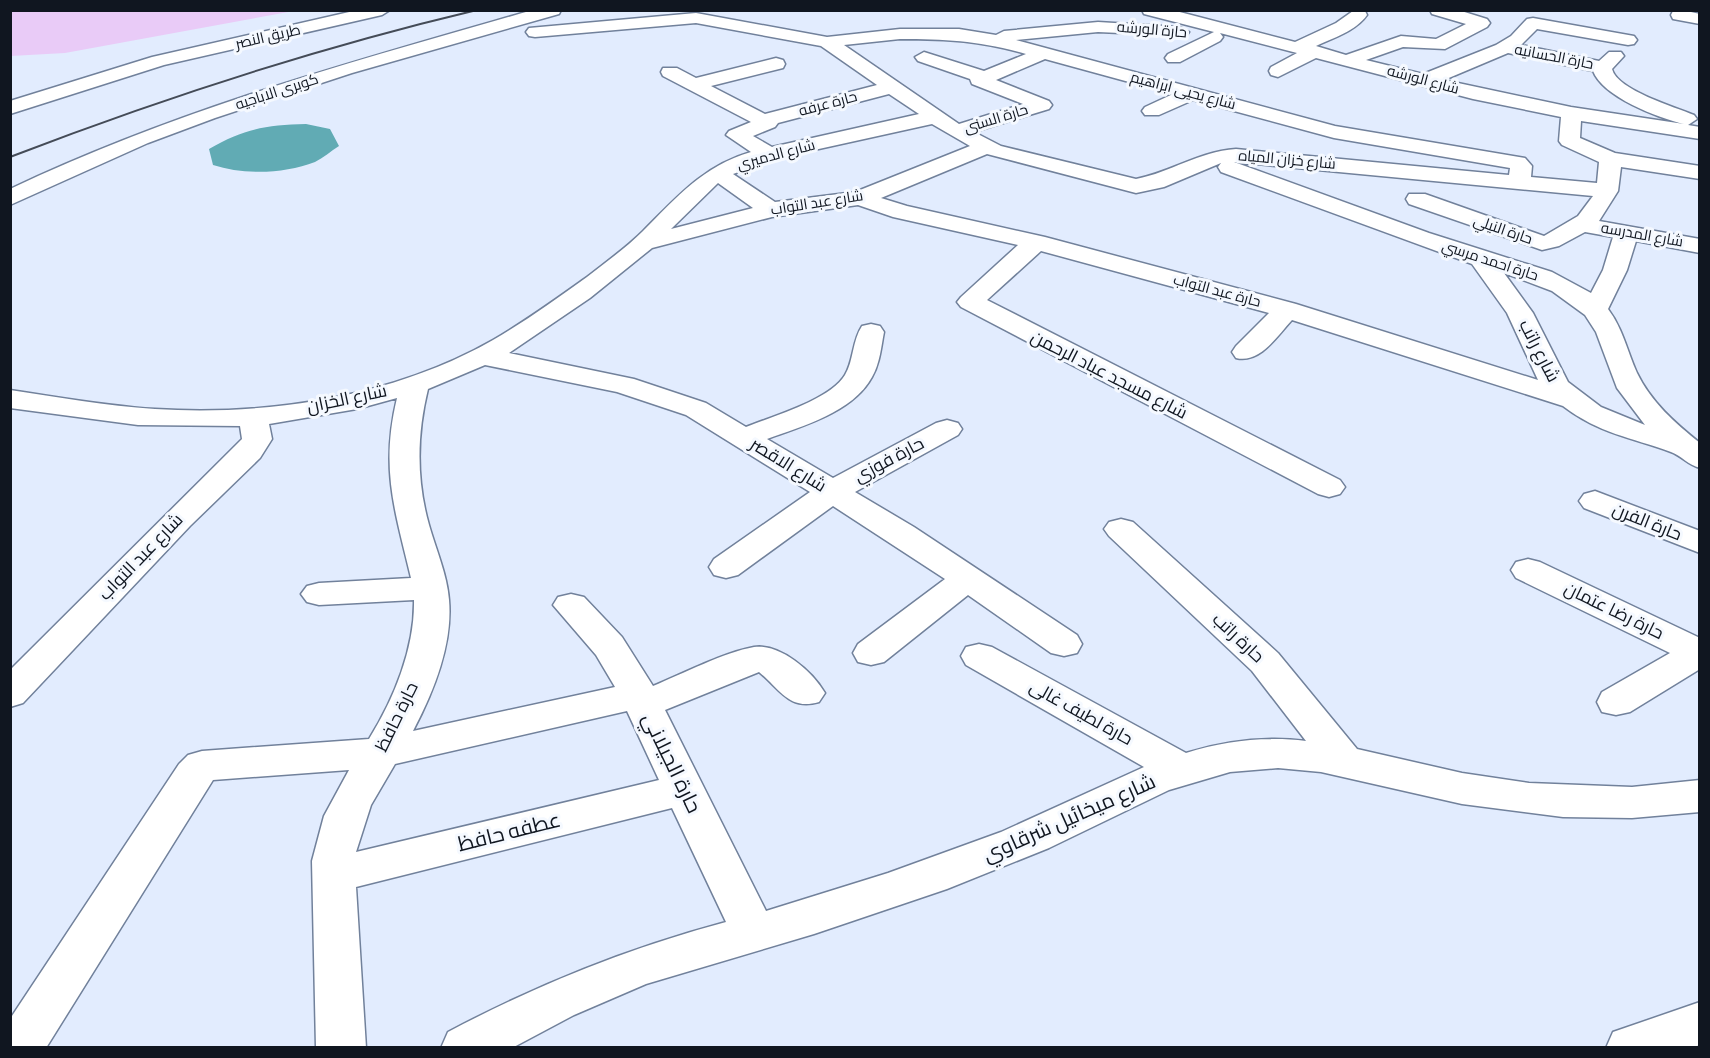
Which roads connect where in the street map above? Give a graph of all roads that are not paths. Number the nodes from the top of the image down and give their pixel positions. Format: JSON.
{"nodes":[{"id":1,"x":382,"y":10,"type":"edge"},
{"id":2,"x":510,"y":10,"type":"edge"},
{"id":3,"x":553,"y":10,"type":"edge"},
{"id":4,"x":604,"y":10,"type":"edge"},
{"id":5,"x":1150,"y":10,"type":"edge"},
{"id":6,"x":1438,"y":10,"type":"edge"},
{"id":7,"x":1359,"y":15,"type":"dead end"},
{"id":8,"x":1679,"y":15,"type":"dead end"},
{"id":9,"x":1247,"y":17,"type":"dead end"},
{"id":10,"x":1700,"y":19,"type":"edge"},
{"id":11,"x":877,"y":21,"type":"dead end"},
{"id":12,"x":626,"y":22,"type":"junction"},
{"id":13,"x":1233,"y":31,"type":"junction"},
{"id":14,"x":535,"y":32,"type":"dead end"},
{"id":15,"x":1457,"y":36,"type":"junction"},
{"id":16,"x":1214,"y":37,"type":"junction"},
{"id":17,"x":850,"y":38,"type":"junction"},
{"id":18,"x":988,"y":38,"type":"junction"},
{"id":19,"x":1628,"y":40,"type":"dead end"},
{"id":20,"x":827,"y":42,"type":"junction"},
{"id":21,"x":1503,"y":48,"type":"junction"},
{"id":22,"x":1307,"y":49,"type":"junction"},
{"id":23,"x":1044,"y":53,"type":"junction"},
{"id":24,"x":189,"y":55,"type":"junction"},
{"id":25,"x":924,"y":57,"type":"dead end"},
{"id":26,"x":1174,"y":58,"type":"dead end"},
{"id":27,"x":1348,"y":60,"type":"junction"},
{"id":28,"x":776,"y":64,"type":"dead end"},
{"id":29,"x":1278,"y":71,"type":"dead end"},
{"id":30,"x":670,"y":72,"type":"dead end"},
{"id":31,"x":983,"y":77,"type":"junction"},
{"id":32,"x":1425,"y":81,"type":"junction"},
{"id":33,"x":1228,"y":83,"type":"dead end"},
{"id":34,"x":694,"y":84,"type":"junction"},
{"id":35,"x":893,"y":87,"type":"junction"},
{"id":36,"x":1195,"y":94,"type":"junction"},
{"id":37,"x":10,"y":108,"type":"edge"},
{"id":38,"x":1152,"y":111,"type":"dead end"},
{"id":39,"x":1571,"y":113,"type":"junction"},
{"id":40,"x":935,"y":117,"type":"junction"},
{"id":41,"x":10,"y":119,"type":"edge"},
{"id":42,"x":764,"y":120,"type":"junction"},
{"id":43,"x":1700,"y":125,"type":"edge"},
{"id":44,"x":1402,"y":127,"type":"dead end"},
{"id":45,"x":956,"y":131,"type":"junction"},
{"id":46,"x":1700,"y":133,"type":"edge"},
{"id":47,"x":1381,"y":141,"type":"junction"},
{"id":48,"x":986,"y":147,"type":"junction"},
{"id":49,"x":770,"y":154,"type":"junction"},
{"id":50,"x":48,"y":158,"type":"dead end"},
{"id":51,"x":1610,"y":159,"type":"junction"},
{"id":52,"x":1206,"y":160,"type":"junction"},
{"id":53,"x":1363,"y":167,"type":"junction"},
{"id":54,"x":718,"y":173,"type":"junction"},
{"id":55,"x":1700,"y":173,"type":"edge"},
{"id":56,"x":1519,"y":182,"type":"junction"},
{"id":57,"x":1607,"y":191,"type":"junction"},
{"id":58,"x":10,"y":198,"type":"edge"},
{"id":59,"x":860,"y":198,"type":"junction"},
{"id":60,"x":1417,"y":198,"type":"dead end"},
{"id":61,"x":771,"y":210,"type":"junction"},
{"id":62,"x":1584,"y":225,"type":"junction"},
{"id":63,"x":1626,"y":233,"type":"junction"},
{"id":64,"x":1036,"y":242,"type":"junction"},
{"id":65,"x":643,"y":244,"type":"junction"},
{"id":66,"x":1700,"y":246,"type":"edge"},
{"id":67,"x":1480,"y":257,"type":"junction"},
{"id":68,"x":1287,"y":310,"type":"junction"},
{"id":69,"x":1595,"y":310,"type":"junction"},
{"id":70,"x":871,"y":332,"type":"dead end"},
{"id":71,"x":1246,"y":352,"type":"dead end"},
{"id":72,"x":482,"y":356,"type":"junction"},
{"id":73,"x":415,"y":383,"type":"junction"},
{"id":74,"x":10,"y":399,"type":"edge"},
{"id":75,"x":1569,"y":399,"type":"junction"},
{"id":76,"x":253,"y":417,"type":"junction"},
{"id":77,"x":947,"y":429,"type":"dead end"},
{"id":78,"x":744,"y":438,"type":"junction"},
{"id":79,"x":1692,"y":453,"type":"edge"},
{"id":80,"x":1329,"y":487,"type":"dead end"},
{"id":81,"x":831,"y":492,"type":"junction"},
{"id":82,"x":1595,"y":501,"type":"dead end"},
{"id":83,"x":1121,"y":529,"type":"dead end"},
{"id":84,"x":1700,"y":543,"type":"edge"},
{"id":85,"x":726,"y":567,"type":"dead end"},
{"id":86,"x":1528,"y":570,"type":"dead end"},
{"id":87,"x":967,"y":579,"type":"junction"},
{"id":88,"x":429,"y":588,"type":"junction"},
{"id":89,"x":319,"y":594,"type":"dead end"},
{"id":90,"x":571,"y":605,"type":"dead end"},
{"id":91,"x":1064,"y":644,"type":"dead end"},
{"id":92,"x":871,"y":652,"type":"dead end"},
{"id":93,"x":1700,"y":653,"type":"edge"},
{"id":94,"x":979,"y":656,"type":"dead end"},
{"id":95,"x":806,"y":693,"type":"dead end"},
{"id":96,"x":10,"y":694,"type":"edge"},
{"id":97,"x":642,"y":700,"type":"junction"},
{"id":98,"x":1616,"y":702,"type":"dead end"},
{"id":99,"x":381,"y":753,"type":"junction"},
{"id":100,"x":1342,"y":759,"type":"junction"},
{"id":101,"x":1183,"y":770,"type":"junction"},
{"id":102,"x":685,"y":789,"type":"junction"},
{"id":103,"x":1700,"y":796,"type":"edge"},
{"id":104,"x":333,"y":875,"type":"junction"},
{"id":105,"x":754,"y":933,"type":"junction"},
{"id":106,"x":1700,"y":1023,"type":"edge"},
{"id":107,"x":19,"y":1047,"type":"edge"},
{"id":108,"x":341,"y":1047,"type":"edge"},
{"id":109,"x":465,"y":1047,"type":"edge"},
{"id":110,"x":1630,"y":1047,"type":"edge"}],
"edges":[{"from":1,"to":24,"type":"main road","name":"طريق النصر"},
{"from":2,"to":50,"type":"main road","name":"كوبرى الاباجيه"},
{"from":3,"to":58,"type":"main road","name":"كوبرى الاباجيه"},
{"from":4,"to":12,"type":"main road"},
{"from":5,"to":13,"type":"main road","name":"شارع الورشه"},
{"from":6,"to":15,"type":"main road"},
{"from":7,"to":22,"type":"main road"},
{"from":8,"to":10,"type":"main road"},
{"from":9,"to":13,"type":"main road"},
{"from":11,"to":17,"type":"main road"},
{"from":12,"to":14,"type":"main road"},
{"from":12,"to":20,"type":"main road"},
{"from":13,"to":22,"type":"main road","name":"شارع الورشه"},
{"from":15,"to":21,"type":"main road","name":"حارة الحسانيه"},
{"from":15,"to":27,"type":"main road"},
{"from":16,"to":18,"type":"main road","name":"حارة الورشه"},
{"from":16,"to":22,"type":"main road","name":"حارة الورشه"},
{"from":16,"to":26,"type":"main road"},
{"from":17,"to":18,"type":"main road","name":"شارع يحيى ابراهيم"},
{"from":17,"to":20,"type":"main road","name":"شارع يحيى ابراهيم"},
{"from":18,"to":23,"type":"main road","name":"شارع يحيى ابراهيم"},
{"from":19,"to":21,"type":"main road"},
{"from":20,"to":35,"type":"main road","name":"شارع خزان المياه"},
{"from":21,"to":32,"type":"main road"},
{"from":21,"to":43,"type":"main road","name":"حارة الحسانيه"},
{"from":22,"to":27,"type":"main road","name":"شارع الورشه"},
{"from":22,"to":29,"type":"main road"},
{"from":23,"to":31,"type":"main road"},
{"from":23,"to":36,"type":"main road","name":"شارع يحيى ابراهيم"},
{"from":24,"to":37,"type":"main road","name":"طريق النصر"},
{"from":24,"to":41,"type":"main road","name":"طريق النصر"},
{"from":25,"to":31,"type":"main road"},
{"from":27,"to":32,"type":"main road","name":"شارع الورشه"},
{"from":28,"to":34,"type":"main road"},
{"from":30,"to":34,"type":"main road"},
{"from":31,"to":45,"type":"main road","name":"حارة السنى"},
{"from":32,"to":39,"type":"main road","name":"شارع الورشه"},
{"from":33,"to":36,"type":"main road"},
{"from":34,"to":42,"type":"main road"},
{"from":35,"to":40,"type":"main road","name":"شارع خزان المياه"},
{"from":35,"to":42,"type":"main road","name":"حارة عرفه"},
{"from":36,"to":38,"type":"main road"},
{"from":36,"to":47,"type":"main road","name":"شارع يحيى ابراهيم"},
{"from":39,"to":46,"type":"main road","name":"شارع الورشه"},
{"from":39,"to":51,"type":"main road"},
{"from":40,"to":45,"type":"main road","name":"شارع خزان المياه"},
{"from":40,"to":49,"type":"main road","name":"شارع الدميري"},
{"from":42,"to":49,"type":"main road","name":"حارة عرفه"},
{"from":44,"to":47,"type":"main road"},
{"from":45,"to":48,"type":"main road","name":"شارع خزان المياه"},
{"from":47,"to":53,"type":"main road"},
{"from":47,"to":56,"type":"main road","name":"شارع يحيى ابراهيم"},
{"from":48,"to":52,"type":"main road","name":"شارع خزان المياه"},
{"from":48,"to":59,"type":"main road","name":"شارع عبد التواب"},
{"from":49,"to":54,"type":"main road","name":"شارع الدميري"},
{"from":51,"to":55,"type":"main road"},
{"from":51,"to":57,"type":"main road","name":"حارة النيلي"},
{"from":52,"to":53,"type":"main road","name":"شارع خزان المياه"},
{"from":52,"to":67,"type":"main road","name":"حارة احمد مرسي"},
{"from":53,"to":56,"type":"main road","name":"شارع خزان المياه"},
{"from":54,"to":61,"type":"main road"},
{"from":54,"to":65,"type":"main road","name":"شارع الدميري"},
{"from":56,"to":57,"type":"main road","name":"شارع خزان المياه"},
{"from":57,"to":62,"type":"main road","name":"حارة النيلي"},
{"from":59,"to":61,"type":"main road","name":"شارع عبد التواب"},
{"from":59,"to":64,"type":"main road","name":"حارة عبد التواب"},
{"from":60,"to":62,"type":"main road","name":"حارة النيلي"},
{"from":61,"to":65,"type":"main road","name":"شارع عبد التواب"},
{"from":62,"to":63,"type":"main road","name":"شارع المدرسه"},
{"from":63,"to":66,"type":"main road","name":"شارع المدرسه"},
{"from":63,"to":69,"type":"main road"},
{"from":64,"to":68,"type":"main road","name":"حارة عبد التواب"},
{"from":64,"to":80,"type":"main road","name":"شارع مسجد عباد الرحمن"},
{"from":65,"to":72,"type":"main road","name":"شارع الخزان"},
{"from":67,"to":69,"type":"main road","name":"حارة احمد مرسي"},
{"from":67,"to":75,"type":"main road","name":"شارع راتب"},
{"from":68,"to":71,"type":"main road"},
{"from":68,"to":75,"type":"main road","name":"حارة عبد التواب"},
{"from":69,"to":79,"type":"main road","name":"حارة احمد مرسي"},
{"from":70,"to":78,"type":"main road"},
{"from":72,"to":73,"type":"main road","name":"شارع الخزان"},
{"from":72,"to":78,"type":"main road","name":"شارع الاقصر"},
{"from":73,"to":76,"type":"main road","name":"شارع الخزان"},
{"from":73,"to":88,"type":"main road","name":"حارة حافظ"},
{"from":74,"to":76,"type":"main road","name":"شارع الخزان"},
{"from":75,"to":79,"type":"main road","name":"شارع راتب"},
{"from":76,"to":96,"type":"main road","name":"شارع عبد التواب"},
{"from":77,"to":81,"type":"main road","name":"حارة فوزي"},
{"from":78,"to":81,"type":"main road","name":"شارع الاقصر"},
{"from":81,"to":85,"type":"main road","name":"حارة فوزي"},
{"from":81,"to":87,"type":"main road","name":"شارع الاقصر"},
{"from":82,"to":84,"type":"main road","name":"حارة الفرن"},
{"from":83,"to":100,"type":"main road","name":"حارة راتب"},
{"from":86,"to":93,"type":"main road","name":"حارة رضا عتمان"},
{"from":87,"to":91,"type":"main road","name":"شارع الاقصر"},
{"from":87,"to":92,"type":"main road"},
{"from":88,"to":89,"type":"main road"},
{"from":88,"to":99,"type":"main road","name":"حارة حافظ"},
{"from":90,"to":97,"type":"main road","name":"حارة الجيلاني"},
{"from":93,"to":98,"type":"main road"},
{"from":94,"to":101,"type":"main road","name":"حارة لطيف غالى"},
{"from":95,"to":97,"type":"main road"},
{"from":97,"to":99,"type":"main road"},
{"from":97,"to":102,"type":"main road","name":"حارة الجيلاني"},
{"from":99,"to":104,"type":"main road","name":"حارة حافظ"},
{"from":99,"to":107,"type":"main road"},
{"from":100,"to":101,"type":"main road","name":"شارع ميخائيل شرقاوي"},
{"from":100,"to":103,"type":"main road","name":"شارع ميخائيل شرقاوي"},
{"from":101,"to":105,"type":"main road","name":"شارع ميخائيل شرقاوي"},
{"from":102,"to":104,"type":"main road","name":"عطفه حافظ"},
{"from":102,"to":105,"type":"main road","name":"حارة الجيلاني"},
{"from":104,"to":108,"type":"main road","name":"حارة حافظ"},
{"from":105,"to":109,"type":"main road","name":"شارع ميخائيل شرقاوي"},
{"from":106,"to":110,"type":"main road"}]}
